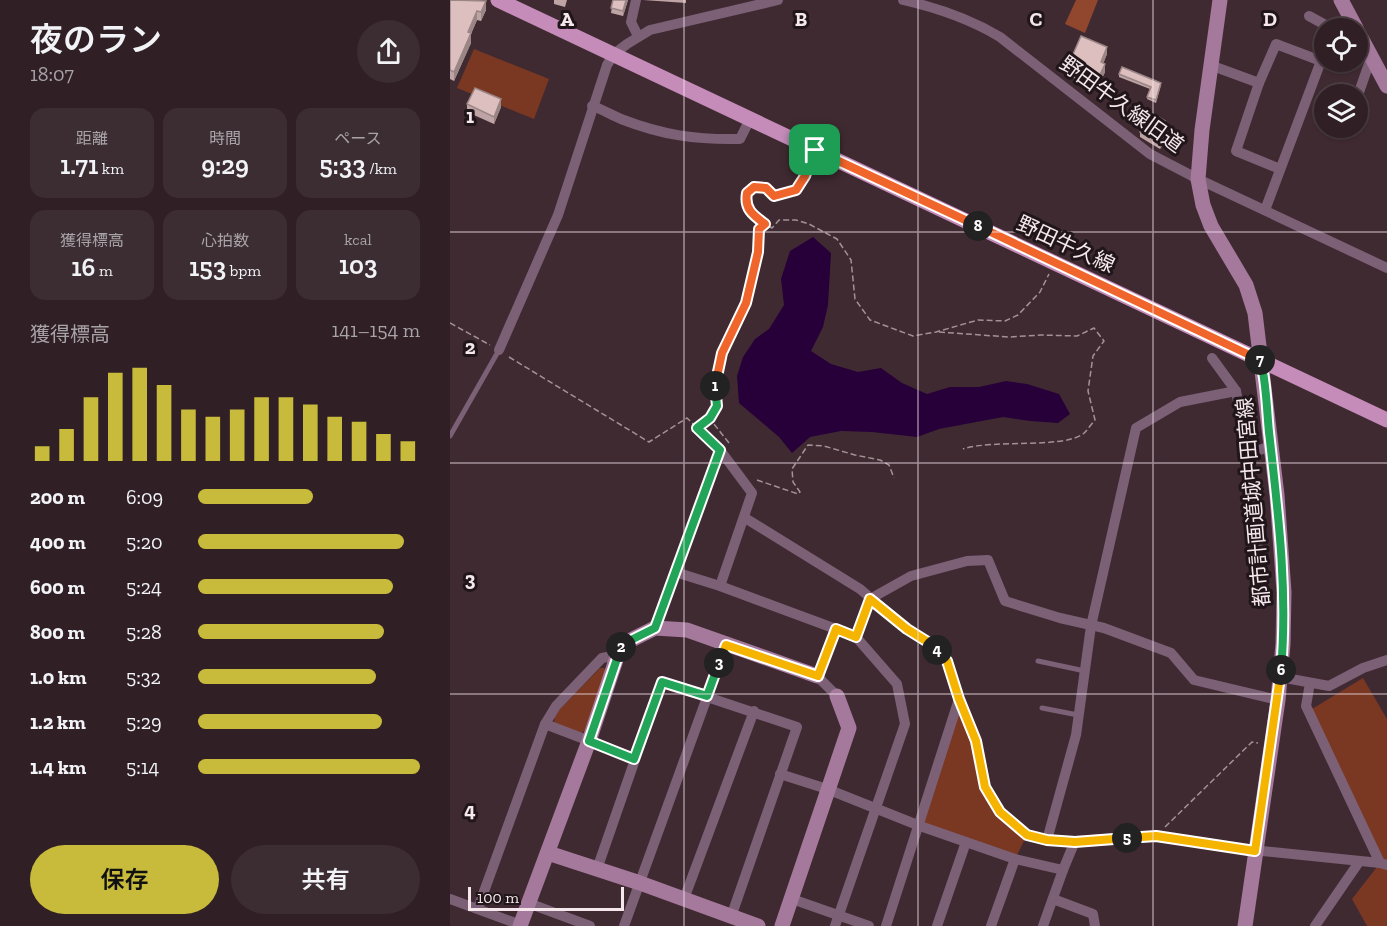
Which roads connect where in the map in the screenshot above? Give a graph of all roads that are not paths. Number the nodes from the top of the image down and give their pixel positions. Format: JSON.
{"nodes":[{"id":1,"x":498,"y":0,"type":"edge"},
{"id":2,"x":636,"y":0,"type":"edge"},
{"id":3,"x":778,"y":0,"type":"edge"},
{"id":4,"x":903,"y":0,"type":"edge"},
{"id":5,"x":1220,"y":0,"type":"edge"},
{"id":6,"x":1341,"y":0,"type":"edge"},
{"id":7,"x":1309,"y":16,"type":"dead end"},
{"id":8,"x":1350,"y":18,"type":"edge"},
{"id":9,"x":1314,"y":19,"type":"edge"},
{"id":10,"x":638,"y":36,"type":"junction"},
{"id":11,"x":1368,"y":53,"type":"edge"},
{"id":12,"x":614,"y":54,"type":"junction"},
{"id":13,"x":1371,"y":58,"type":"junction"},
{"id":14,"x":1210,"y":65,"type":"junction"},
{"id":15,"x":1259,"y":82,"type":"junction"},
{"id":16,"x":1362,"y":84,"type":"edge"},
{"id":17,"x":1387,"y":86,"type":"edge"},
{"id":18,"x":592,"y":106,"type":"junction"},
{"id":19,"x":750,"y":119,"type":"junction"},
{"id":20,"x":1280,"y":169,"type":"junction"},
{"id":21,"x":1198,"y":179,"type":"junction"},
{"id":22,"x":1265,"y":210,"type":"junction"},
{"id":23,"x":1387,"y":268,"type":"edge"},
{"id":24,"x":499,"y":350,"type":"joint"},
{"id":25,"x":1212,"y":358,"type":"dead end"},
{"id":26,"x":1261,"y":360,"type":"junction"},
{"id":27,"x":1236,"y":391,"type":"junction"},
{"id":28,"x":1387,"y":420,"type":"edge"},
{"id":29,"x":450,"y":436,"type":"edge"},
{"id":30,"x":1271,"y":446,"type":"junction"},
{"id":31,"x":1248,"y":454,"type":"junction"},
{"id":32,"x":745,"y":518,"type":"junction"},
{"id":33,"x":1258,"y":551,"type":"dead end"},
{"id":34,"x":675,"y":572,"type":"junction"},
{"id":35,"x":720,"y":586,"type":"junction"},
{"id":36,"x":870,"y":599,"type":"junction"},
{"id":37,"x":1091,"y":626,"type":"junction"},
{"id":38,"x":655,"y":628,"type":"junction"},
{"id":39,"x":836,"y":629,"type":"junction"},
{"id":40,"x":856,"y":637,"type":"junction"},
{"id":41,"x":726,"y":645,"type":"junction"},
{"id":42,"x":618,"y":656,"type":"junction"},
{"id":43,"x":1387,"y":660,"type":"edge"},
{"id":44,"x":1038,"y":661,"type":"dead end"},
{"id":45,"x":1085,"y":670,"type":"junction"},
{"id":46,"x":818,"y":676,"type":"junction"},
{"id":47,"x":1280,"y":677,"type":"junction"},
{"id":48,"x":1310,"y":683,"type":"junction"},
{"id":49,"x":707,"y":696,"type":"junction"},
{"id":50,"x":837,"y":696,"type":"joint"},
{"id":51,"x":959,"y":699,"type":"junction"},
{"id":52,"x":1278,"y":700,"type":"junction"},
{"id":53,"x":1042,"y":708,"type":"dead end"},
{"id":54,"x":754,"y":711,"type":"junction"},
{"id":55,"x":1078,"y":715,"type":"junction"},
{"id":56,"x":545,"y":724,"type":"junction"},
{"id":57,"x":589,"y":741,"type":"junction"},
{"id":58,"x":634,"y":759,"type":"junction"},
{"id":59,"x":780,"y":774,"type":"junction"},
{"id":60,"x":827,"y":789,"type":"junction"},
{"id":61,"x":877,"y":808,"type":"junction"},
{"id":62,"x":920,"y":826,"type":"junction"},
{"id":63,"x":1047,"y":840,"type":"junction"},
{"id":64,"x":966,"y":842,"type":"junction"},
{"id":65,"x":1075,"y":842,"type":"junction"},
{"id":66,"x":1255,"y":851,"type":"junction"},
{"id":67,"x":548,"y":853,"type":"junction"},
{"id":68,"x":1015,"y":859,"type":"junction"},
{"id":69,"x":1359,"y":862,"type":"junction"},
{"id":70,"x":1383,"y":864,"type":"edge"},
{"id":71,"x":597,"y":869,"type":"junction"},
{"id":72,"x":1062,"y":870,"type":"junction"},
{"id":73,"x":640,"y":883,"type":"junction"},
{"id":74,"x":684,"y":899,"type":"junction"},
{"id":75,"x":792,"y":899,"type":"junction"},
{"id":76,"x":1053,"y":899,"type":"junction"},
{"id":77,"x":450,"y":900,"type":"edge"},
{"id":78,"x":528,"y":903,"type":"junction"},
{"id":79,"x":478,"y":909,"type":"junction"},
{"id":80,"x":731,"y":917,"type":"junction"},
{"id":81,"x":837,"y":921,"type":"edge"},
{"id":82,"x":521,"y":925,"type":"edge"},
{"id":83,"x":590,"y":926,"type":"edge"},
{"id":84,"x":624,"y":926,"type":"edge"},
{"id":85,"x":758,"y":926,"type":"edge"},
{"id":86,"x":782,"y":926,"type":"edge"},
{"id":87,"x":869,"y":926,"type":"edge"},
{"id":88,"x":886,"y":926,"type":"edge"},
{"id":89,"x":937,"y":926,"type":"edge"},
{"id":90,"x":992,"y":926,"type":"edge"},
{"id":91,"x":1043,"y":926,"type":"edge"},
{"id":92,"x":1095,"y":926,"type":"edge"},
{"id":93,"x":1245,"y":926,"type":"edge"},
{"id":94,"x":1315,"y":926,"type":"edge"}],
"edges":[{"from":1,"to":12,"type":"main road","name":"野田牛久線"},
{"from":2,"to":10,"type":"street"},
{"from":3,"to":10,"type":"street"},
{"from":4,"to":21,"type":"street","name":"野田牛久線旧道"},
{"from":5,"to":14,"type":"street","name":"都市計画道城中田宮線"},
{"from":6,"to":8,"type":"street"},
{"from":7,"to":9,"type":"street"},
{"from":10,"to":12,"type":"street"},
{"from":11,"to":13,"type":"street"},
{"from":12,"to":18,"type":"street"},
{"from":12,"to":19,"type":"main road","name":"野田牛久線"},
{"from":13,"to":16,"type":"street"},
{"from":13,"to":17,"type":"street"},
{"from":14,"to":15,"type":"street"},
{"from":14,"to":21,"type":"street","name":"都市計画道城中田宮線"},
{"from":15,"to":20,"type":"street"},
{"from":15,"to":20,"type":"street"},
{"from":18,"to":19,"type":"street"},
{"from":18,"to":24,"type":"street"},
{"from":19,"to":26,"type":"main road","name":"野田牛久線"},
{"from":20,"to":22,"type":"street"},
{"from":21,"to":22,"type":"street","name":"野田牛久線旧道"},
{"from":21,"to":26,"type":"street","name":"都市計画道城中田宮線"},
{"from":22,"to":23,"type":"street","name":"野田牛久線旧道"},
{"from":24,"to":29,"type":"lane"},
{"from":25,"to":27,"type":"street"},
{"from":26,"to":28,"type":"main road","name":"野田牛久線"},
{"from":26,"to":30,"type":"street","name":"都市計画道城中田宮線"},
{"from":27,"to":31,"type":"street"},
{"from":27,"to":37,"type":"street"},
{"from":30,"to":31,"type":"street"},
{"from":30,"to":47,"type":"street","name":"都市計画道城中田宮線"},
{"from":31,"to":33,"type":"street"},
{"from":32,"to":34,"type":"street"},
{"from":32,"to":35,"type":"street"},
{"from":32,"to":36,"type":"street"},
{"from":34,"to":35,"type":"street"},
{"from":34,"to":38,"type":"street"},
{"from":35,"to":39,"type":"street"},
{"from":36,"to":37,"type":"street"},
{"from":36,"to":40,"type":"street"},
{"from":36,"to":51,"type":"street"},
{"from":37,"to":45,"type":"street"},
{"from":37,"to":52,"type":"street"},
{"from":38,"to":41,"type":"street"},
{"from":38,"to":42,"type":"street"},
{"from":39,"to":40,"type":"street"},
{"from":39,"to":46,"type":"street"},
{"from":40,"to":61,"type":"street"},
{"from":41,"to":46,"type":"street"},
{"from":41,"to":49,"type":"street"},
{"from":42,"to":56,"type":"street"},
{"from":42,"to":57,"type":"street"},
{"from":43,"to":48,"type":"street"},
{"from":44,"to":45,"type":"lane"},
{"from":45,"to":55,"type":"street"},
{"from":46,"to":50,"type":"street"},
{"from":47,"to":48,"type":"street"},
{"from":47,"to":52,"type":"street","name":"都市計画道城中田宮線"},
{"from":48,"to":70,"type":"street"},
{"from":49,"to":54,"type":"street"},
{"from":49,"to":58,"type":"street"},
{"from":49,"to":73,"type":"street"},
{"from":50,"to":60,"type":"street"},
{"from":51,"to":62,"type":"street"},
{"from":51,"to":63,"type":"street"},
{"from":52,"to":66,"type":"street","name":"都市計画道城中田宮線"},
{"from":53,"to":55,"type":"lane"},
{"from":54,"to":59,"type":"street"},
{"from":54,"to":74,"type":"street"},
{"from":55,"to":63,"type":"street"},
{"from":56,"to":57,"type":"street"},
{"from":56,"to":79,"type":"street"},
{"from":57,"to":58,"type":"street"},
{"from":57,"to":67,"type":"street"},
{"from":58,"to":71,"type":"street"},
{"from":59,"to":60,"type":"street"},
{"from":59,"to":80,"type":"street"},
{"from":60,"to":61,"type":"street"},
{"from":60,"to":75,"type":"street"},
{"from":61,"to":62,"type":"street"},
{"from":61,"to":81,"type":"street"},
{"from":62,"to":64,"type":"street"},
{"from":62,"to":88,"type":"street"},
{"from":63,"to":65,"type":"street"},
{"from":64,"to":68,"type":"street"},
{"from":64,"to":89,"type":"street"},
{"from":65,"to":66,"type":"street"},
{"from":65,"to":72,"type":"street"},
{"from":66,"to":69,"type":"street"},
{"from":66,"to":93,"type":"street","name":"都市計画道城中田宮線"},
{"from":67,"to":71,"type":"street"},
{"from":67,"to":78,"type":"street"},
{"from":68,"to":72,"type":"street"},
{"from":68,"to":90,"type":"street"},
{"from":69,"to":70,"type":"street"},
{"from":69,"to":94,"type":"street"},
{"from":71,"to":73,"type":"street"},
{"from":72,"to":76,"type":"street"},
{"from":73,"to":74,"type":"street"},
{"from":73,"to":84,"type":"street"},
{"from":74,"to":80,"type":"street"},
{"from":75,"to":81,"type":"street"},
{"from":75,"to":86,"type":"street"},
{"from":76,"to":91,"type":"street"},
{"from":76,"to":92,"type":"street"},
{"from":77,"to":79,"type":"street"},
{"from":78,"to":82,"type":"street"},
{"from":78,"to":83,"type":"street"},
{"from":79,"to":82,"type":"street"},
{"from":80,"to":85,"type":"street"},
{"from":81,"to":87,"type":"street"}]}
